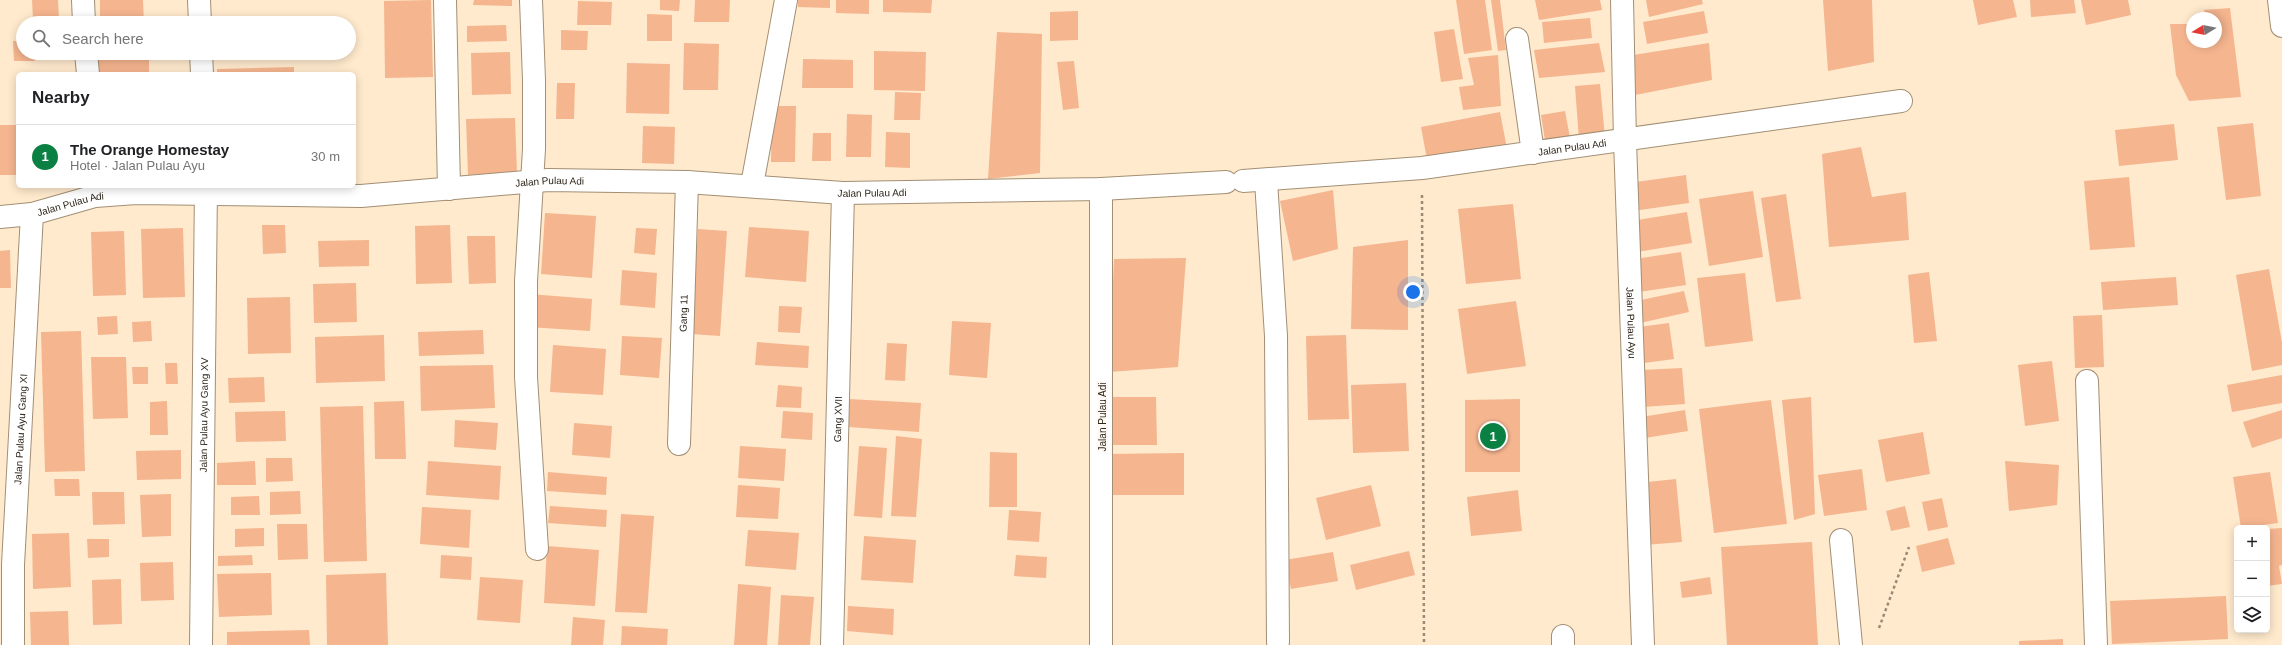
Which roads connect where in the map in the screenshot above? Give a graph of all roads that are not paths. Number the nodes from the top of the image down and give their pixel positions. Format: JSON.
{"nodes":[{"id":1,"x":83,"y":0,"type":"edge"},
{"id":2,"x":199,"y":0,"type":"edge"},
{"id":3,"x":445,"y":0,"type":"edge"},
{"id":4,"x":531,"y":0,"type":"edge"},
{"id":5,"x":786,"y":0,"type":"edge"},
{"id":6,"x":1622,"y":0,"type":"edge"},
{"id":7,"x":2279,"y":0,"type":"edge"},
{"id":8,"x":84,"y":16,"type":"edge"},
{"id":9,"x":200,"y":16,"type":"edge"},
{"id":10,"x":2282,"y":26,"type":"edge"},
{"id":11,"x":1516,"y":39,"type":"dead end"},
{"id":12,"x":87,"y":60,"type":"edge"},
{"id":13,"x":201,"y":60,"type":"edge"},
{"id":14,"x":88,"y":72,"type":"edge"},
{"id":15,"x":202,"y":72,"type":"edge"},
{"id":16,"x":1901,"y":101,"type":"dead end"},
{"id":17,"x":1625,"y":141,"type":"junction"},
{"id":18,"x":1533,"y":153,"type":"junction"},
{"id":19,"x":1266,"y":181,"type":"junction"},
{"id":20,"x":530,"y":182,"type":"junction"},
{"id":21,"x":687,"y":182,"type":"junction"},
{"id":22,"x":752,"y":185,"type":"junction"},
{"id":23,"x":449,"y":189,"type":"junction"},
{"id":24,"x":1101,"y":189,"type":"junction"},
{"id":25,"x":207,"y":190,"type":"edge"},
{"id":26,"x":95,"y":191,"type":"edge"},
{"id":27,"x":844,"y":193,"type":"junction"},
{"id":28,"x":32,"y":214,"type":"junction"},
{"id":29,"x":0,"y":217,"type":"edge"},
{"id":30,"x":2087,"y":381,"type":"dead end"},
{"id":31,"x":679,"y":444,"type":"dead end"},
{"id":32,"x":1841,"y":540,"type":"dead end"},
{"id":33,"x":537,"y":549,"type":"dead end"},
{"id":34,"x":1278,"y":642,"type":"dead end"},
{"id":35,"x":13,"y":645,"type":"edge"},
{"id":36,"x":201,"y":645,"type":"edge"},
{"id":37,"x":832,"y":645,"type":"edge"},
{"id":38,"x":1101,"y":645,"type":"edge"},
{"id":39,"x":1643,"y":645,"type":"edge"},
{"id":40,"x":1851,"y":645,"type":"edge"},
{"id":41,"x":2096,"y":645,"type":"edge"}],
"edges":[{"from":1,"to":8,"type":"street"},
{"from":2,"to":9,"type":"street"},
{"from":3,"to":23,"type":"street"},
{"from":4,"to":20,"type":"street"},
{"from":5,"to":22,"type":"street"},
{"from":6,"to":17,"type":"street","name":"Jalan Pulau Ayu"},
{"from":7,"to":10,"type":"street"},
{"from":11,"to":18,"type":"street"},
{"from":12,"to":14,"type":"street"},
{"from":13,"to":15,"type":"street"},
{"from":16,"to":17,"type":"street","name":"Jalan Pulau Adi"},
{"from":17,"to":18,"type":"street","name":"Jalan Pulau Adi"},
{"from":17,"to":39,"type":"street","name":"Jalan Pulau Ayu"},
{"from":18,"to":19,"type":"street","name":"Jalan Pulau Adi"},
{"from":19,"to":24,"type":"street","name":"Jalan Pulau Adi"},
{"from":19,"to":34,"type":"street"},
{"from":20,"to":21,"type":"street","name":"Jalan Pulau Adi"},
{"from":20,"to":23,"type":"street","name":"Jalan Pulau Adi"},
{"from":20,"to":33,"type":"street"},
{"from":21,"to":22,"type":"street","name":"Jalan Pulau Adi"},
{"from":21,"to":31,"type":"street","name":"Gang 11"},
{"from":22,"to":27,"type":"street","name":"Jalan Pulau Adi"},
{"from":23,"to":25,"type":"street","name":"Jalan Pulau Adi"},
{"from":24,"to":27,"type":"street","name":"Jalan Pulau Adi"},
{"from":24,"to":38,"type":"street","name":"Jalan Pulau Adi"},
{"from":25,"to":26,"type":"street","name":"Jalan Pulau Adi"},
{"from":25,"to":36,"type":"street","name":"Jalan Pulau Ayu Gang XV"},
{"from":26,"to":28,"type":"street","name":"Jalan Pulau Adi"},
{"from":27,"to":37,"type":"street","name":"Gang XVII"},
{"from":28,"to":29,"type":"street","name":"Jalan Pulau Adi"},
{"from":28,"to":35,"type":"street","name":"Jalan Pulau Ayu Gang XI"},
{"from":30,"to":41,"type":"street"},
{"from":32,"to":40,"type":"street"}]}
